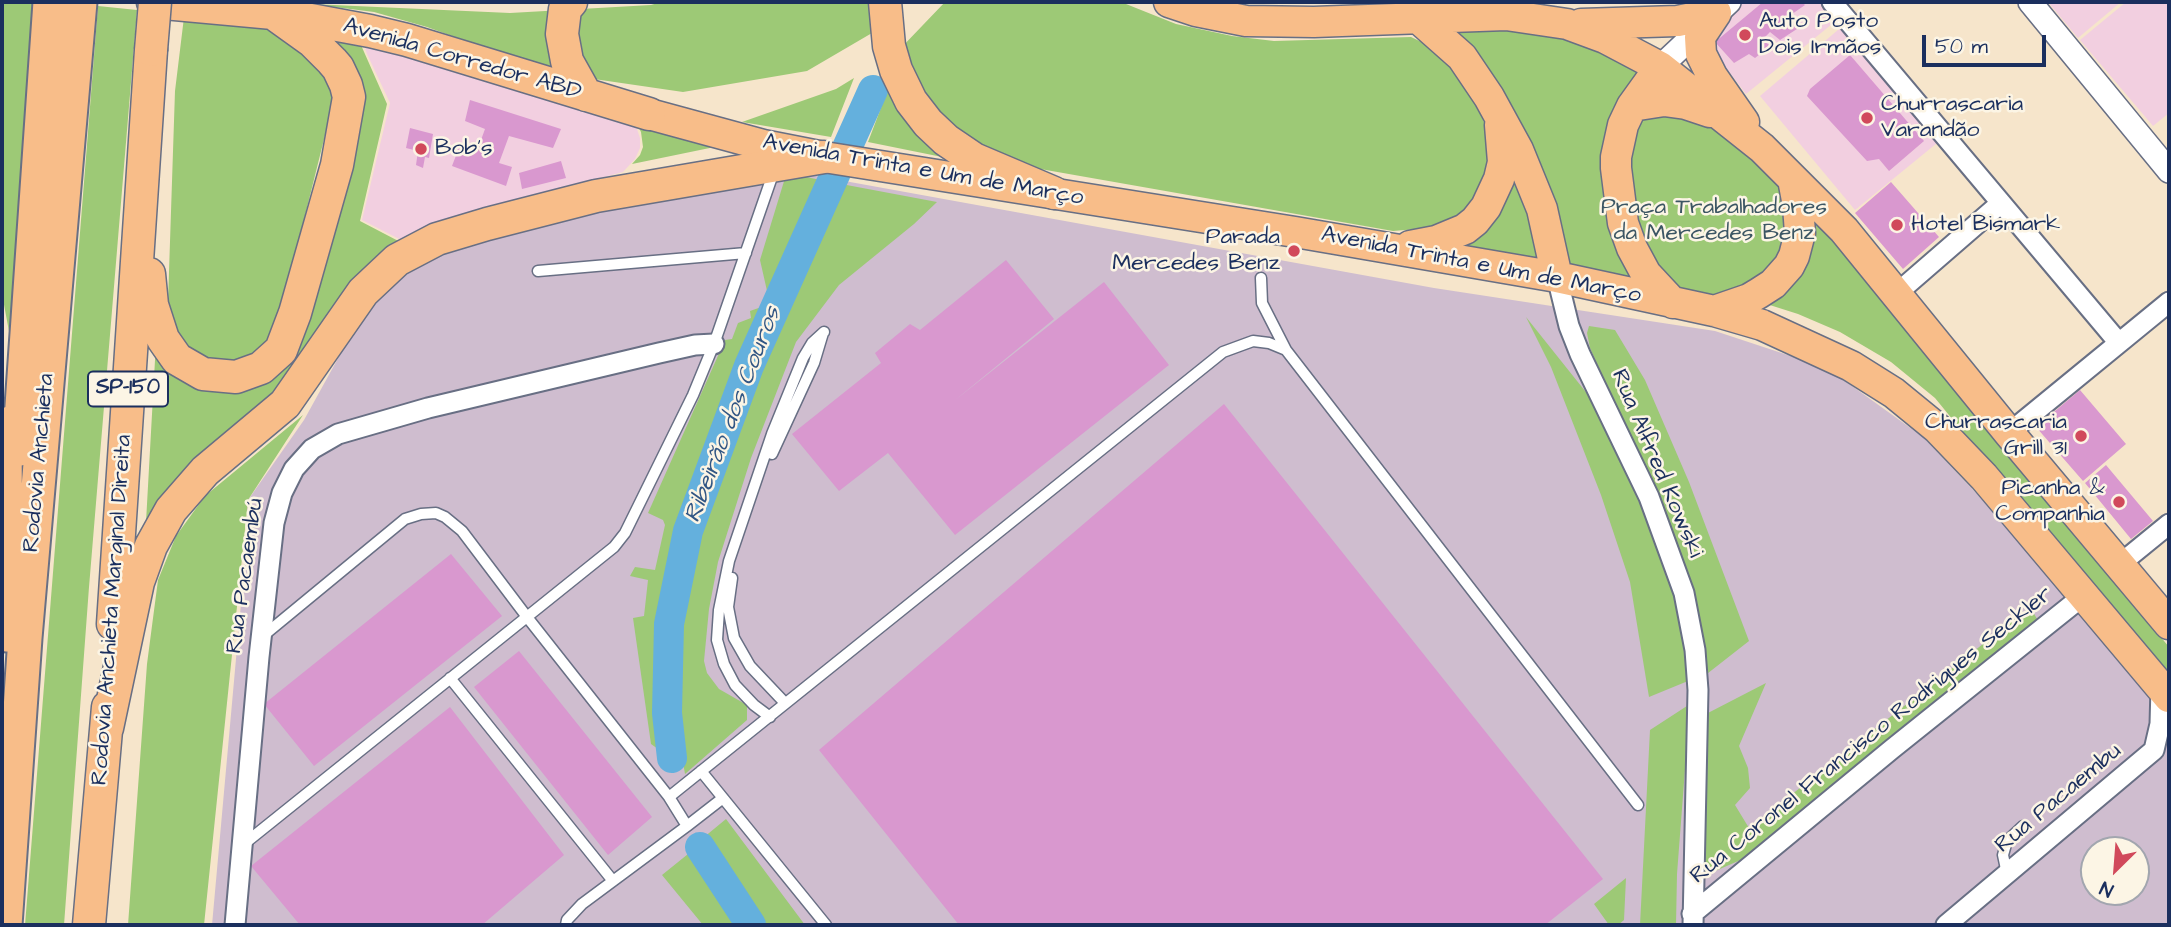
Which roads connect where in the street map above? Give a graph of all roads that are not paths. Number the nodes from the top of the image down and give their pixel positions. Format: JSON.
{"nodes":[{"id":1,"x":80,"y":2,"type":"edge"},
{"id":2,"x":154,"y":2,"type":"edge"},
{"id":3,"x":571,"y":2,"type":"edge"},
{"id":4,"x":886,"y":2,"type":"edge"},
{"id":5,"x":1169,"y":2,"type":"edge"},
{"id":6,"x":1832,"y":2,"type":"edge"},
{"id":7,"x":2030,"y":2,"type":"edge"},
{"id":8,"x":1513,"y":8,"type":"edge"},
{"id":9,"x":1723,"y":8,"type":"edge"},
{"id":10,"x":274,"y":13,"type":"junction"},
{"id":11,"x":1418,"y":18,"type":"junction"},
{"id":12,"x":58,"y":23,"type":"edge"},
{"id":13,"x":1566,"y":24,"type":"junction"},
{"id":14,"x":1660,"y":67,"type":"junction"},
{"id":15,"x":586,"y":95,"type":"junction"},
{"id":16,"x":1632,"y":106,"type":"junction"},
{"id":17,"x":649,"y":114,"type":"joint"},
{"id":18,"x":1722,"y":115,"type":"junction"},
{"id":19,"x":1499,"y":117,"type":"junction"},
{"id":20,"x":1762,"y":148,"type":"junction"},
{"id":21,"x":828,"y":158,"type":"junction"},
{"id":22,"x":777,"y":164,"type":"junction"},
{"id":23,"x":2169,"y":171,"type":"edge"},
{"id":24,"x":1793,"y":179,"type":"junction"},
{"id":25,"x":142,"y":181,"type":"junction"},
{"id":26,"x":1054,"y":193,"type":"junction"},
{"id":27,"x":2001,"y":203,"type":"junction"},
{"id":28,"x":1396,"y":248,"type":"junction"},
{"id":29,"x":746,"y":253,"type":"junction"},
{"id":30,"x":538,"y":271,"type":"dead end"},
{"id":31,"x":1557,"y":277,"type":"junction"},
{"id":32,"x":1261,"y":278,"type":"dead end"},
{"id":33,"x":1896,"y":294,"type":"junction"},
{"id":34,"x":2169,"y":302,"type":"edge"},
{"id":35,"x":1673,"y":303,"type":"junction"},
{"id":36,"x":1714,"y":311,"type":"junction"},
{"id":37,"x":2119,"y":343,"type":"junction"},
{"id":38,"x":714,"y":344,"type":"junction"},
{"id":39,"x":1286,"y":350,"type":"junction"},
{"id":40,"x":2,"y":394,"type":"edge"},
{"id":41,"x":2009,"y":433,"type":"junction"},
{"id":42,"x":2169,"y":524,"type":"edge"},
{"id":43,"x":2120,"y":564,"type":"junction"},
{"id":44,"x":2083,"y":596,"type":"junction"},
{"id":45,"x":527,"y":617,"type":"junction"},
{"id":46,"x":2169,"y":625,"type":"edge"},
{"id":47,"x":6,"y":635,"type":"junction"},
{"id":48,"x":262,"y":637,"type":"junction"},
{"id":49,"x":450,"y":678,"type":"junction"},
{"id":50,"x":2,"y":682,"type":"edge"},
{"id":51,"x":2165,"y":692,"type":"edge"},
{"id":52,"x":785,"y":703,"type":"junction"},
{"id":53,"x":770,"y":716,"type":"junction"},
{"id":54,"x":107,"y":728,"type":"junction"},
{"id":55,"x":701,"y":771,"type":"junction"},
{"id":56,"x":669,"y":797,"type":"junction"},
{"id":57,"x":723,"y":798,"type":"junction"},
{"id":58,"x":1638,"y":805,"type":"dead end"},
{"id":59,"x":687,"y":826,"type":"junction"},
{"id":60,"x":2023,"y":826,"type":"dead end"},
{"id":61,"x":241,"y":846,"type":"junction"},
{"id":62,"x":2007,"y":875,"type":"junction"},
{"id":63,"x":613,"y":881,"type":"junction"},
{"id":64,"x":1692,"y":920,"type":"edge"},
{"id":65,"x":5,"y":925,"type":"edge"},
{"id":66,"x":89,"y":925,"type":"edge"},
{"id":67,"x":235,"y":925,"type":"edge"},
{"id":68,"x":566,"y":925,"type":"edge"},
{"id":69,"x":826,"y":925,"type":"edge"},
{"id":70,"x":1946,"y":925,"type":"edge"}],
"edges":[{"from":1,"to":12,"type":"highway","name":"Rodovia Anchieta"},
{"from":2,"to":10,"type":"highway","name":"Avenida Corredor ABD"},
{"from":2,"to":25,"type":"highway","name":"Rodovia Anchieta Marginal Direita","number":"SP-150","bridge":true},
{"from":3,"to":15,"type":"highway"},
{"from":4,"to":26,"type":"highway"},
{"from":5,"to":11,"type":"main road"},
{"from":6,"to":27,"type":"street"},
{"from":7,"to":23,"type":"street"},
{"from":8,"to":11,"type":"main road"},
{"from":8,"to":13,"type":"main road"},
{"from":9,"to":13,"type":"main road"},
{"from":9,"to":14,"type":"street"},
{"from":9,"to":20,"type":"main road"},
{"from":10,"to":15,"type":"highway","name":"Avenida Corredor ABD"},
{"from":10,"to":25,"type":"highway"},
{"from":11,"to":19,"type":"main road"},
{"from":12,"to":47,"type":"highway","name":"Rodovia Anchieta"},
{"from":12,"to":65,"type":"highway","name":"Rodovia Anchieta"},
{"from":13,"to":14,"type":"main road"},
{"from":14,"to":16,"type":"main road"},
{"from":14,"to":18,"type":"main road"},
{"from":15,"to":17,"type":"highway","name":"Avenida Corredor ABD"},
{"from":16,"to":18,"type":"main road"},
{"from":16,"to":35,"type":"main road"},
{"from":17,"to":21,"type":"main road","name":"Avenida Trinta e Um de Março"},
{"from":18,"to":20,"type":"main road"},
{"from":19,"to":28,"type":"main road"},
{"from":19,"to":31,"type":"main road"},
{"from":20,"to":24,"type":"main road"},
{"from":21,"to":22,"type":"highway"},
{"from":21,"to":26,"type":"main road","name":"Avenida Trinta e Um de Março"},
{"from":22,"to":29,"type":"lane"},
{"from":22,"to":54,"type":"highway"},
{"from":24,"to":33,"type":"main road"},
{"from":24,"to":36,"type":"main road"},
{"from":25,"to":54,"type":"highway","name":"Rodovia Anchieta Marginal Direita","number":"SP-150"},
{"from":26,"to":28,"type":"main road","name":"Avenida Trinta e Um de Março"},
{"from":27,"to":33,"type":"street"},
{"from":27,"to":37,"type":"street"},
{"from":28,"to":31,"type":"main road","name":"Avenida Trinta e Um de Março"},
{"from":29,"to":30,"type":"lane"},
{"from":29,"to":38,"type":"lane"},
{"from":31,"to":35,"type":"main road","name":"Avenida Trinta e Um de Março"},
{"from":31,"to":64,"type":"street","name":"Rua Alfred Kowski"},
{"from":32,"to":39,"type":"lane"},
{"from":33,"to":41,"type":"main road"},
{"from":34,"to":37,"type":"street"},
{"from":35,"to":36,"type":"main road","name":"Avenida Trinta e Um de Março"},
{"from":36,"to":44,"type":"main road","name":"Avenida Trinta e Um de Março"},
{"from":37,"to":41,"type":"street"},
{"from":38,"to":45,"type":"lane"},
{"from":38,"to":48,"type":"street","name":"Rua Pacaembú"},
{"from":39,"to":52,"type":"lane"},
{"from":39,"to":58,"type":"lane"},
{"from":40,"to":47,"type":"highway"},
{"from":41,"to":43,"type":"main road"},
{"from":42,"to":43,"type":"street"},
{"from":43,"to":46,"type":"main road"},
{"from":44,"to":51,"type":"main road","name":"Avenida Trinta e Um de Março"},
{"from":44,"to":64,"type":"street","name":"Rua Coronel Francisco Rodrigues Seckler"},
{"from":45,"to":48,"type":"lane"},
{"from":45,"to":49,"type":"lane"},
{"from":45,"to":56,"type":"lane"},
{"from":47,"to":50,"type":"highway","name":"Rodovia Anchieta"},
{"from":48,"to":61,"type":"street","name":"Rua Pacaembú"},
{"from":49,"to":61,"type":"lane"},
{"from":49,"to":63,"type":"lane"},
{"from":51,"to":62,"type":"street","name":"Rua Pacaembu"},
{"from":52,"to":53,"type":"lane"},
{"from":52,"to":53,"type":"lane"},
{"from":53,"to":55,"type":"lane"},
{"from":54,"to":66,"type":"highway","name":"Rodovia Anchieta Marginal Direita","number":"SP-150"},
{"from":55,"to":56,"type":"lane"},
{"from":55,"to":57,"type":"lane"},
{"from":56,"to":59,"type":"lane"},
{"from":57,"to":59,"type":"lane"},
{"from":57,"to":69,"type":"lane"},
{"from":59,"to":63,"type":"lane"},
{"from":60,"to":62,"type":"lane"},
{"from":61,"to":67,"type":"street","name":"Rua Pacaembú"},
{"from":62,"to":70,"type":"street","name":"Rua Pacaembu"},
{"from":63,"to":68,"type":"lane"}]}
